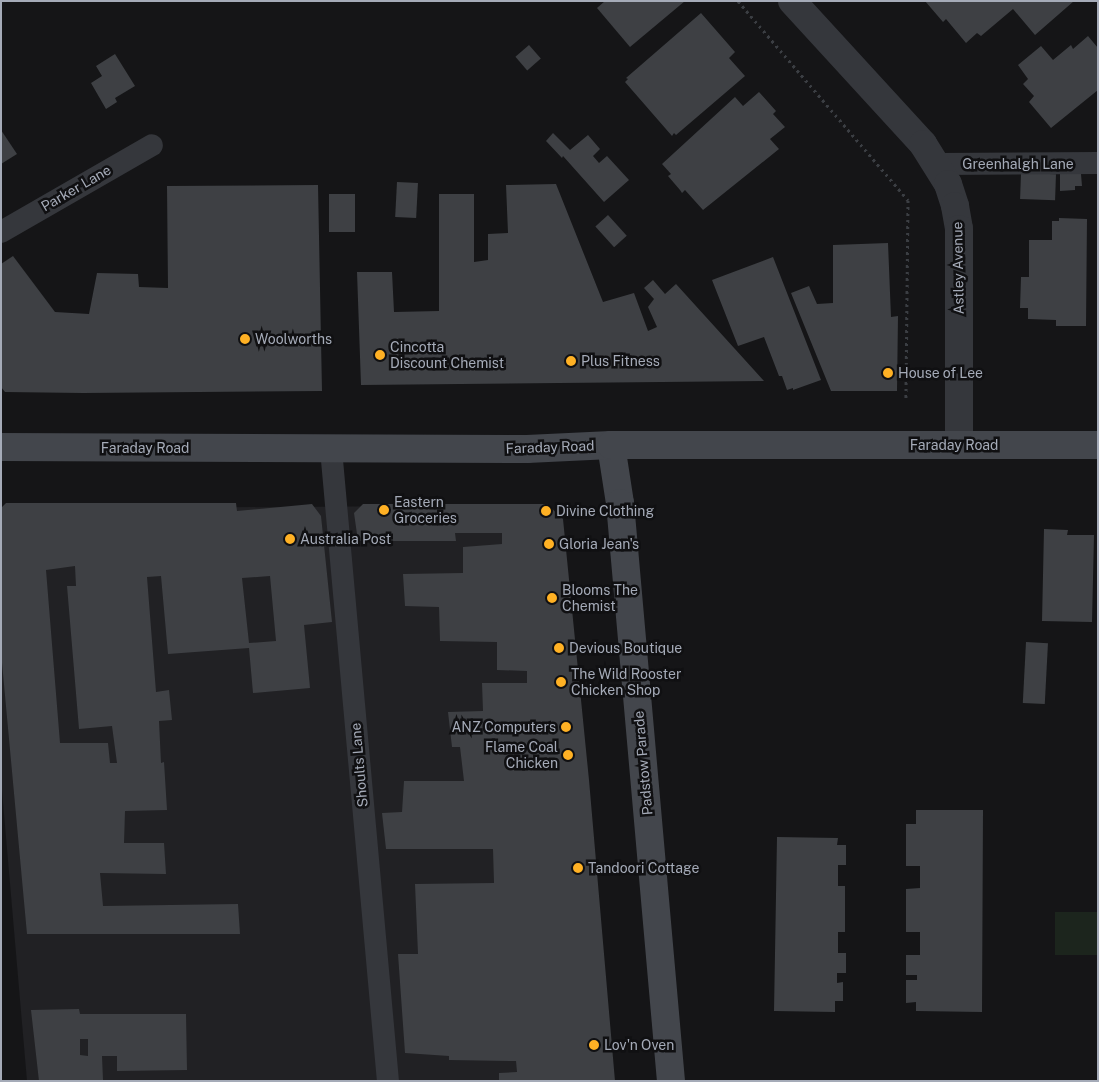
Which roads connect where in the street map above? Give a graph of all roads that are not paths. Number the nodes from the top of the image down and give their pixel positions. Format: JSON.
{"nodes":[{"id":1,"x":792,"y":1,"type":"edge"},
{"id":2,"x":152,"y":145,"type":"dead end"},
{"id":3,"x":1098,"y":163,"type":"edge"},
{"id":4,"x":938,"y":164,"type":"junction"},
{"id":5,"x":1,"y":232,"type":"edge"},
{"id":6,"x":611,"y":445,"type":"junction"},
{"id":7,"x":959,"y":445,"type":"junction"},
{"id":8,"x":1098,"y":445,"type":"edge"},
{"id":9,"x":1,"y":447,"type":"edge"},
{"id":10,"x":331,"y":449,"type":"junction"},
{"id":11,"x":388,"y":1081,"type":"edge"},
{"id":12,"x":672,"y":1081,"type":"edge"}],
"edges":[{"from":1,"to":4,"type":"street","name":"Astley Avenue"},
{"from":2,"to":5,"type":"lane","name":"Parker Lane"},
{"from":3,"to":4,"type":"lane","name":"Greenhalgh Lane"},
{"from":4,"to":7,"type":"street","name":"Astley Avenue"},
{"from":6,"to":7,"type":"main road","name":"Faraday Road"},
{"from":6,"to":10,"type":"main road","name":"Faraday Road"},
{"from":6,"to":12,"type":"main road","name":"Padstow Parade"},
{"from":7,"to":8,"type":"main road","name":"Faraday Road"},
{"from":9,"to":10,"type":"main road","name":"Faraday Road"},
{"from":10,"to":11,"type":"lane","name":"Shoults Lane"}]}
